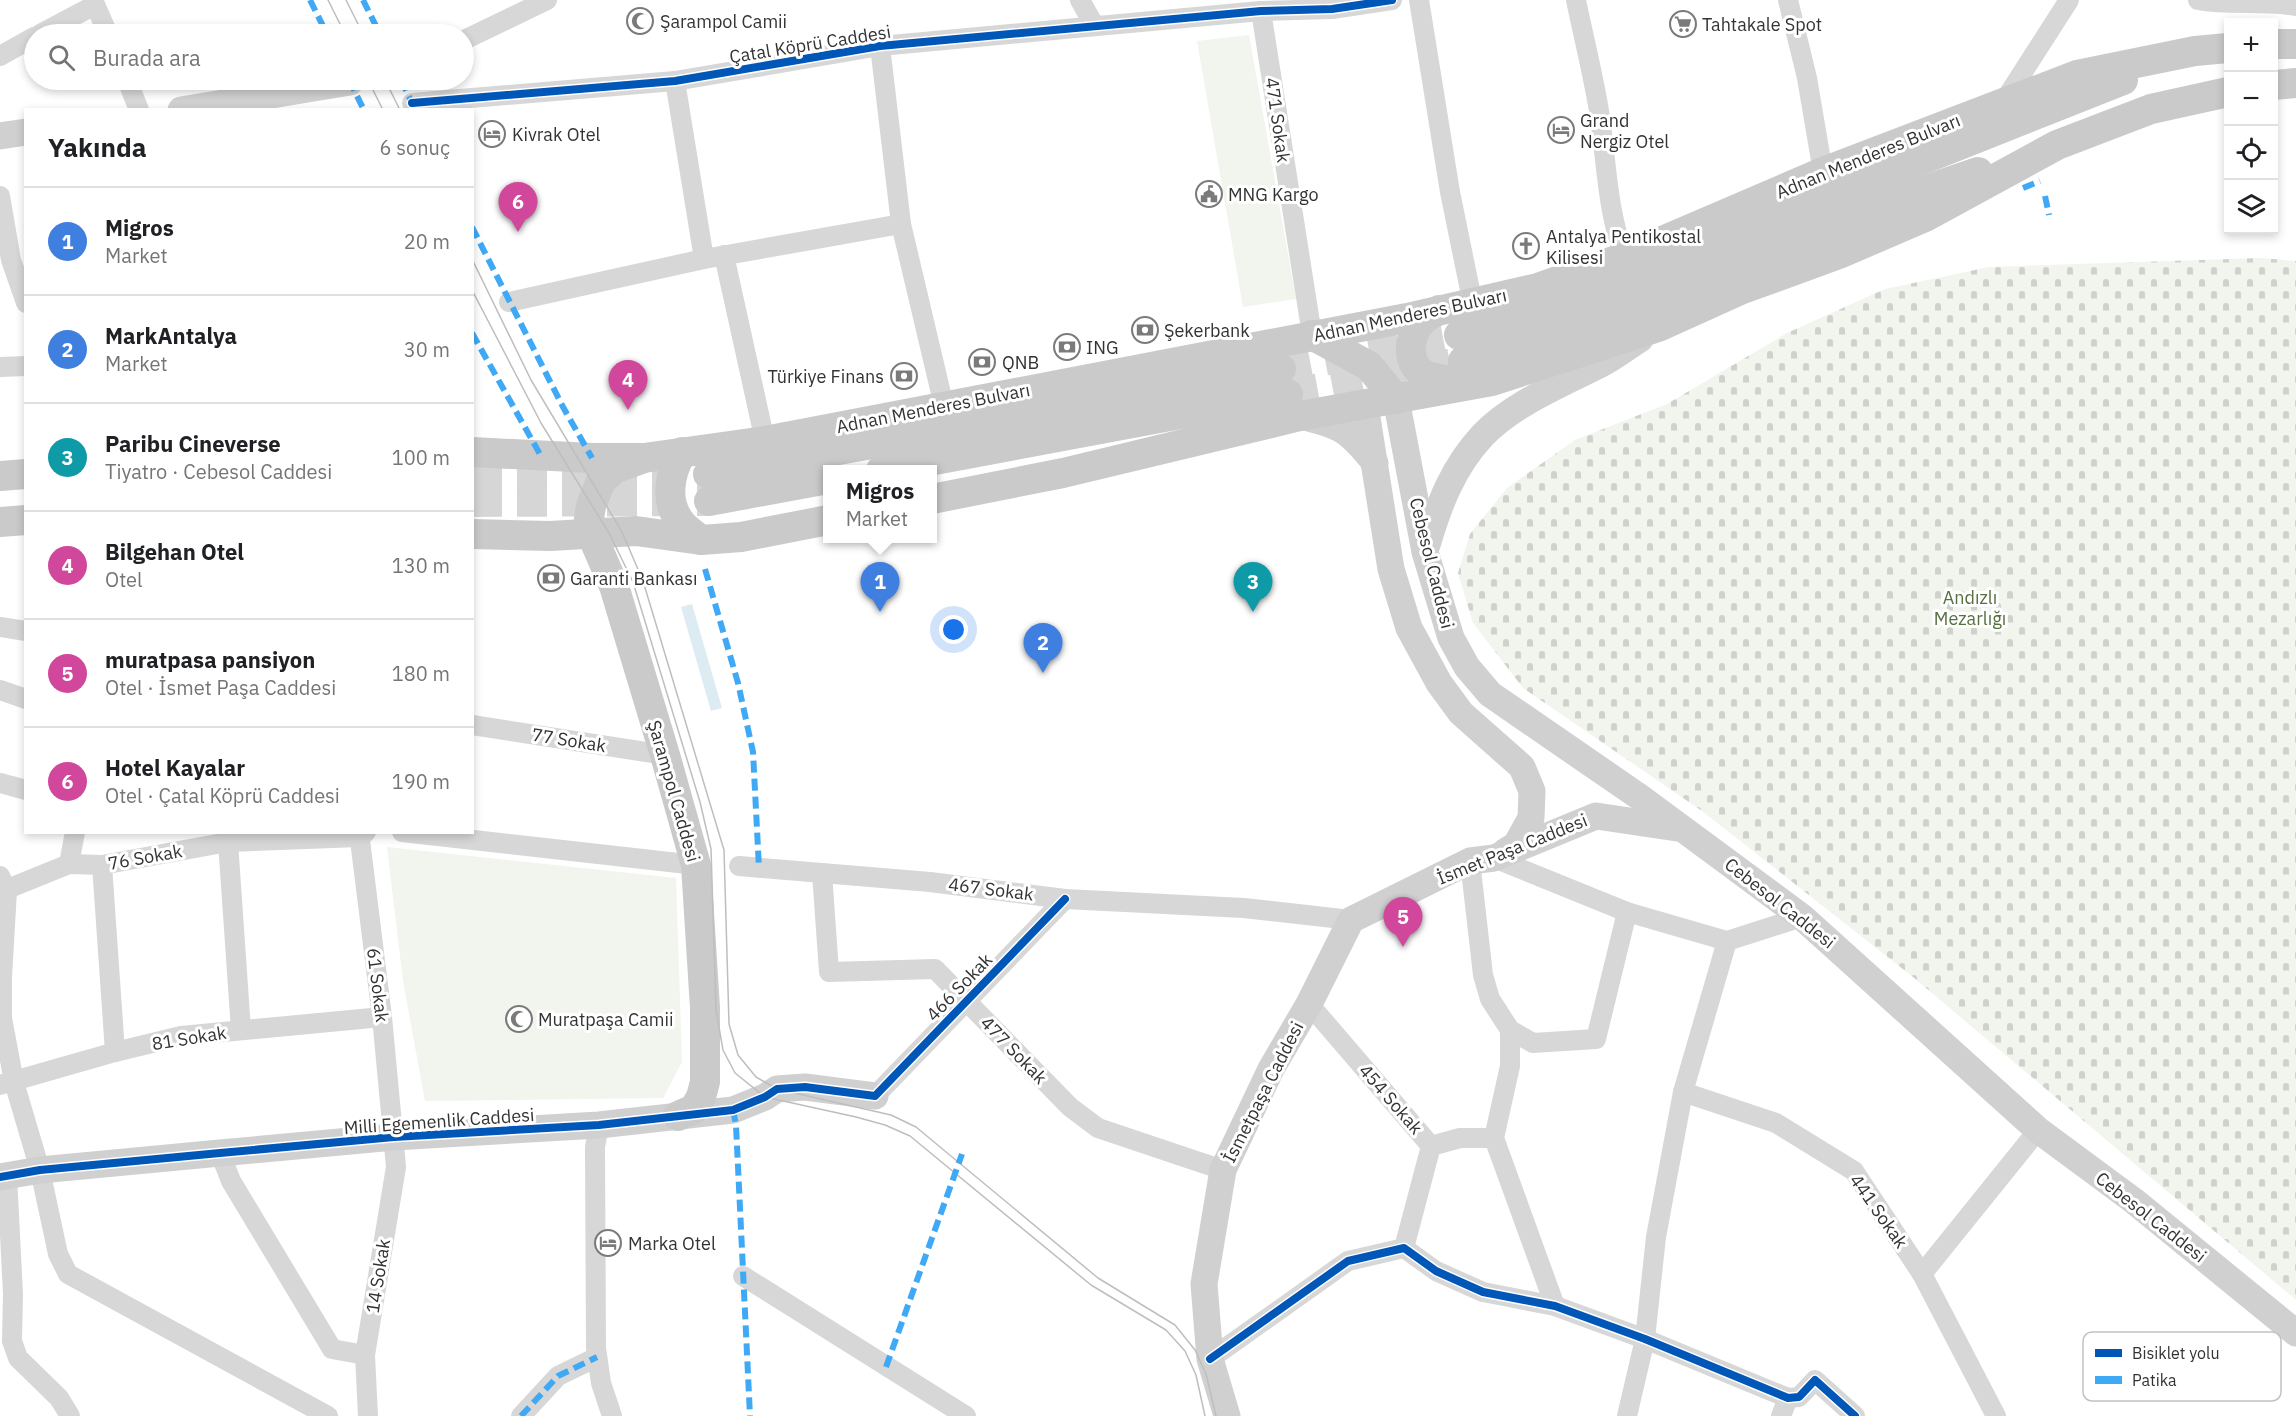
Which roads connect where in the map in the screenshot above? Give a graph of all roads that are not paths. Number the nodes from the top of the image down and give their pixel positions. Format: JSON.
{"nodes":[{"id":1,"x":547,"y":0,"type":"edge"},
{"id":2,"x":1080,"y":0,"type":"edge"},
{"id":3,"x":1392,"y":0,"type":"edge"},
{"id":4,"x":1419,"y":0,"type":"edge"},
{"id":5,"x":1576,"y":0,"type":"edge"},
{"id":6,"x":1788,"y":0,"type":"edge"},
{"id":7,"x":2069,"y":0,"type":"edge"},
{"id":8,"x":2198,"y":0,"type":"edge"},
{"id":9,"x":94,"y":2,"type":"edge"},
{"id":10,"x":2288,"y":3,"type":"edge"},
{"id":11,"x":1330,"y":5,"type":"edge"},
{"id":12,"x":1225,"y":7,"type":"edge"},
{"id":13,"x":1261,"y":11,"type":"junction"},
{"id":14,"x":57,"y":24,"type":"edge"},
{"id":15,"x":104,"y":24,"type":"edge"},
{"id":16,"x":1094,"y":25,"type":"junction"},
{"id":17,"x":474,"y":35,"type":"edge"},
{"id":18,"x":24,"y":43,"type":"edge"},
{"id":19,"x":2278,"y":44,"type":"edge"},
{"id":20,"x":2296,"y":44,"type":"edge"},
{"id":21,"x":879,"y":46,"type":"junction"},
{"id":22,"x":2224,"y":48,"type":"edge"},
{"id":23,"x":2195,"y":51,"type":"junction"},
{"id":24,"x":0,"y":56,"type":"edge"},
{"id":25,"x":675,"y":81,"type":"junction"},
{"id":26,"x":2296,"y":83,"type":"edge"},
{"id":27,"x":2278,"y":85,"type":"edge"},
{"id":28,"x":131,"y":90,"type":"edge"},
{"id":29,"x":302,"y":90,"type":"edge"},
{"id":30,"x":2224,"y":93,"type":"edge"},
{"id":31,"x":412,"y":103,"type":"dead end"},
{"id":32,"x":2003,"y":103,"type":"junction"},
{"id":33,"x":138,"y":108,"type":"edge"},
{"id":34,"x":193,"y":108,"type":"edge"},
{"id":35,"x":24,"y":132,"type":"edge"},
{"id":36,"x":0,"y":136,"type":"edge"},
{"id":37,"x":2057,"y":145,"type":"junction"},
{"id":38,"x":1823,"y":172,"type":"junction"},
{"id":39,"x":0,"y":196,"type":"edge"},
{"id":40,"x":901,"y":224,"type":"junction"},
{"id":41,"x":1625,"y":256,"type":"junction"},
{"id":42,"x":714,"y":257,"type":"junction"},
{"id":43,"x":6,"y":262,"type":"edge"},
{"id":44,"x":1471,"y":294,"type":"dead end"},
{"id":45,"x":24,"y":299,"type":"edge"},
{"id":46,"x":509,"y":302,"type":"dead end"},
{"id":47,"x":1439,"y":310,"type":"junction"},
{"id":48,"x":1407,"y":318,"type":"junction"},
{"id":49,"x":1658,"y":327,"type":"junction"},
{"id":50,"x":1312,"y":335,"type":"junction"},
{"id":51,"x":1464,"y":361,"type":"junction"},
{"id":52,"x":24,"y":366,"type":"edge"},
{"id":53,"x":1369,"y":366,"type":"junction"},
{"id":54,"x":0,"y":367,"type":"edge"},
{"id":55,"x":1290,"y":393,"type":"junction"},
{"id":56,"x":1396,"y":399,"type":"junction"},
{"id":57,"x":1365,"y":405,"type":"junction"},
{"id":58,"x":944,"y":406,"type":"junction"},
{"id":59,"x":765,"y":441,"type":"junction"},
{"id":60,"x":474,"y":452,"type":"edge"},
{"id":61,"x":682,"y":452,"type":"junction"},
{"id":62,"x":644,"y":458,"type":"junction"},
{"id":63,"x":1374,"y":463,"type":"junction"},
{"id":64,"x":845,"y":465,"type":"edge"},
{"id":65,"x":908,"y":465,"type":"edge"},
{"id":66,"x":823,"y":469,"type":"edge"},
{"id":67,"x":24,"y":474,"type":"edge"},
{"id":68,"x":0,"y":476,"type":"edge"},
{"id":69,"x":823,"y":479,"type":"edge"},
{"id":70,"x":24,"y":491,"type":"edge"},
{"id":71,"x":0,"y":492,"type":"edge"},
{"id":72,"x":937,"y":498,"type":"edge"},
{"id":73,"x":24,"y":520,"type":"edge"},
{"id":74,"x":823,"y":521,"type":"edge"},
{"id":75,"x":0,"y":522,"type":"edge"},
{"id":76,"x":474,"y":534,"type":"edge"},
{"id":77,"x":591,"y":535,"type":"junction"},
{"id":78,"x":550,"y":536,"type":"junction"},
{"id":79,"x":700,"y":540,"type":"junction"},
{"id":80,"x":24,"y":541,"type":"edge"},
{"id":81,"x":0,"y":543,"type":"edge"},
{"id":82,"x":1425,"y":552,"type":"junction"},
{"id":83,"x":614,"y":586,"type":"junction"},
{"id":84,"x":0,"y":627,"type":"edge"},
{"id":85,"x":24,"y":631,"type":"edge"},
{"id":86,"x":0,"y":690,"type":"edge"},
{"id":87,"x":24,"y":698,"type":"edge"},
{"id":88,"x":474,"y":724,"type":"edge"},
{"id":89,"x":665,"y":755,"type":"junction"},
{"id":90,"x":0,"y":783,"type":"edge"},
{"id":91,"x":24,"y":789,"type":"edge"},
{"id":92,"x":1682,"y":829,"type":"junction"},
{"id":93,"x":75,"y":834,"type":"edge"},
{"id":94,"x":361,"y":834,"type":"edge"},
{"id":95,"x":420,"y":834,"type":"edge"},
{"id":96,"x":228,"y":842,"type":"junction"},
{"id":97,"x":1482,"y":860,"type":"junction"},
{"id":98,"x":69,"y":864,"type":"junction"},
{"id":99,"x":102,"y":865,"type":"junction"},
{"id":100,"x":696,"y":865,"type":"junction"},
{"id":101,"x":740,"y":866,"type":"dead end"},
{"id":102,"x":822,"y":873,"type":"junction"},
{"id":103,"x":2,"y":886,"type":"edge"},
{"id":104,"x":1065,"y":899,"type":"junction"},
{"id":105,"x":1627,"y":912,"type":"junction"},
{"id":106,"x":1802,"y":917,"type":"junction"},
{"id":107,"x":1351,"y":920,"type":"junction"},
{"id":108,"x":1727,"y":941,"type":"junction"},
{"id":109,"x":966,"y":1002,"type":"junction"},
{"id":110,"x":1309,"y":1004,"type":"junction"},
{"id":111,"x":1,"y":1017,"type":"edge"},
{"id":112,"x":382,"y":1017,"type":"junction"},
{"id":113,"x":241,"y":1030,"type":"junction"},
{"id":114,"x":1510,"y":1030,"type":"junction"},
{"id":115,"x":115,"y":1052,"type":"junction"},
{"id":116,"x":7,"y":1083,"type":"edge"},
{"id":117,"x":1683,"y":1092,"type":"junction"},
{"id":118,"x":875,"y":1096,"type":"joint"},
{"id":119,"x":678,"y":1116,"type":"junction"},
{"id":120,"x":599,"y":1125,"type":"junction"},
{"id":121,"x":2038,"y":1130,"type":"junction"},
{"id":122,"x":394,"y":1137,"type":"junction"},
{"id":123,"x":1494,"y":1138,"type":"junction"},
{"id":124,"x":1431,"y":1146,"type":"junction"},
{"id":125,"x":220,"y":1153,"type":"junction"},
{"id":126,"x":40,"y":1170,"type":"junction"},
{"id":127,"x":1222,"y":1170,"type":"junction"},
{"id":128,"x":3,"y":1176,"type":"edge"},
{"id":129,"x":1404,"y":1248,"type":"junction"},
{"id":130,"x":1922,"y":1274,"type":"junction"},
{"id":131,"x":743,"y":1276,"type":"dead end"},
{"id":132,"x":1555,"y":1306,"type":"junction"},
{"id":133,"x":2296,"y":1333,"type":"edge"},
{"id":134,"x":1645,"y":1339,"type":"junction"},
{"id":135,"x":365,"y":1355,"type":"junction"},
{"id":136,"x":597,"y":1357,"type":"junction"},
{"id":137,"x":1210,"y":1359,"type":"junction"},
{"id":138,"x":1784,"y":1407,"type":"edge"},
{"id":139,"x":70,"y":1416,"type":"edge"},
{"id":140,"x":328,"y":1416,"type":"edge"},
{"id":141,"x":368,"y":1416,"type":"edge"},
{"id":142,"x":521,"y":1416,"type":"edge"},
{"id":143,"x":612,"y":1416,"type":"edge"},
{"id":144,"x":966,"y":1416,"type":"edge"},
{"id":145,"x":1227,"y":1416,"type":"edge"},
{"id":146,"x":1627,"y":1416,"type":"edge"},
{"id":147,"x":1855,"y":1416,"type":"edge"},
{"id":148,"x":1996,"y":1416,"type":"edge"}],
"edges":[{"from":1,"to":17,"type":"street"},
{"from":2,"to":16,"type":"street"},
{"from":3,"to":11,"type":"street","name":"Çatal Köprü Caddesi"},
{"from":4,"to":44,"type":"street"},
{"from":5,"to":41,"type":"street"},
{"from":6,"to":38,"type":"street"},
{"from":7,"to":32,"type":"street"},
{"from":8,"to":10,"type":"street"},
{"from":9,"to":14,"type":"street"},
{"from":9,"to":15,"type":"street"},
{"from":11,"to":13,"type":"street","name":"Çatal Köprü Caddesi"},
{"from":12,"to":13,"type":"street","name":"Çatal Köprü Caddesi"},
{"from":12,"to":16,"type":"street","name":"Çatal Köprü Caddesi"},
{"from":13,"to":50,"type":"street","name":"471 Sokak"},
{"from":16,"to":21,"type":"street","name":"Çatal Köprü Caddesi"},
{"from":18,"to":24,"type":"street"},
{"from":19,"to":20,"type":"main road"},
{"from":21,"to":25,"type":"street","name":"Çatal Köprü Caddesi"},
{"from":21,"to":40,"type":"street"},
{"from":22,"to":23,"type":"main road","name":"Adnan Menderes Bulvarı"},
{"from":23,"to":32,"type":"main road","name":"Adnan Menderes Bulvarı"},
{"from":23,"to":51,"type":"main road","name":"Adnan Menderes Bulvarı"},
{"from":25,"to":31,"type":"street","name":"Çatal Köprü Caddesi"},
{"from":25,"to":42,"type":"street"},
{"from":26,"to":27,"type":"main road"},
{"from":28,"to":33,"type":"street"},
{"from":29,"to":34,"type":"main road"},
{"from":30,"to":37,"type":"main road","name":"Adnan Menderes Bulvarı"},
{"from":32,"to":38,"type":"main road","name":"Adnan Menderes Bulvarı"},
{"from":35,"to":36,"type":"main road"},
{"from":37,"to":49,"type":"main road","name":"Adnan Menderes Bulvarı"},
{"from":37,"to":51,"type":"main road"},
{"from":38,"to":41,"type":"main road","name":"Adnan Menderes Bulvarı"},
{"from":39,"to":43,"type":"street"},
{"from":40,"to":42,"type":"street"},
{"from":40,"to":58,"type":"street"},
{"from":41,"to":47,"type":"main road","name":"Adnan Menderes Bulvarı"},
{"from":42,"to":46,"type":"street"},
{"from":42,"to":59,"type":"street"},
{"from":43,"to":45,"type":"street"},
{"from":47,"to":48,"type":"main road","name":"Adnan Menderes Bulvarı"},
{"from":47,"to":51,"type":"main road"},
{"from":48,"to":50,"type":"main road","name":"Adnan Menderes Bulvarı"},
{"from":48,"to":53,"type":"main road"},
{"from":49,"to":51,"type":"main road","name":"Adnan Menderes Bulvarı"},
{"from":49,"to":82,"type":"main road"},
{"from":50,"to":53,"type":"main road"},
{"from":50,"to":58,"type":"main road","name":"Adnan Menderes Bulvarı"},
{"from":51,"to":56,"type":"main road","name":"Adnan Menderes Bulvarı"},
{"from":52,"to":54,"type":"street"},
{"from":53,"to":56,"type":"main road"},
{"from":53,"to":57,"type":"main road"},
{"from":55,"to":57,"type":"main road","name":"Adnan Menderes Bulvarı"},
{"from":55,"to":63,"type":"main road"},
{"from":55,"to":64,"type":"main road","name":"Adnan Menderes Bulvarı"},
{"from":55,"to":65,"type":"main road","name":"Adnan Menderes Bulvarı"},
{"from":55,"to":72,"type":"main road","name":"Adnan Menderes Bulvarı"},
{"from":56,"to":57,"type":"main road","name":"Adnan Menderes Bulvarı"},
{"from":56,"to":82,"type":"main road","name":"Cebesol Caddesi"},
{"from":57,"to":63,"type":"main road","name":"Cebesol Caddesi"},
{"from":58,"to":59,"type":"main road","name":"Adnan Menderes Bulvarı"},
{"from":59,"to":61,"type":"main road","name":"Adnan Menderes Bulvarı"},
{"from":60,"to":62,"type":"main road","name":"Adnan Menderes Bulvarı"},
{"from":61,"to":62,"type":"main road","name":"Adnan Menderes Bulvarı"},
{"from":61,"to":79,"type":"main road"},
{"from":62,"to":77,"type":"main road"},
{"from":63,"to":97,"type":"main road","name":"Cebesol Caddesi"},
{"from":66,"to":69,"type":"main road","name":"Adnan Menderes Bulvarı"},
{"from":67,"to":68,"type":"main road"},
{"from":70,"to":71,"type":"main road"},
{"from":73,"to":75,"type":"main road"},
{"from":74,"to":79,"type":"main road"},
{"from":76,"to":78,"type":"main road"},
{"from":77,"to":78,"type":"main road"},
{"from":77,"to":79,"type":"main road"},
{"from":77,"to":83,"type":"main road","name":"Şarampol Caddesi"},
{"from":78,"to":83,"type":"main road"},
{"from":80,"to":81,"type":"main road"},
{"from":82,"to":92,"type":"main road","name":"Cebesol Caddesi"},
{"from":83,"to":89,"type":"main road","name":"Şarampol Caddesi"},
{"from":84,"to":85,"type":"street"},
{"from":86,"to":87,"type":"street"},
{"from":88,"to":89,"type":"street","name":"77 Sokak"},
{"from":89,"to":100,"type":"main road","name":"Şarampol Caddesi"},
{"from":90,"to":91,"type":"street"},
{"from":92,"to":97,"type":"main road","name":"İsmet Paşa Caddesi"},
{"from":92,"to":106,"type":"main road","name":"Cebesol Caddesi"},
{"from":93,"to":98,"type":"street"},
{"from":94,"to":96,"type":"street","name":"76 Sokak"},
{"from":94,"to":112,"type":"street","name":"61 Sokak"},
{"from":95,"to":100,"type":"street"},
{"from":96,"to":99,"type":"street","name":"76 Sokak"},
{"from":96,"to":113,"type":"street"},
{"from":97,"to":105,"type":"street"},
{"from":97,"to":107,"type":"main road","name":"İsmet Paşa Caddesi"},
{"from":97,"to":114,"type":"street"},
{"from":98,"to":99,"type":"street","name":"76 Sokak"},
{"from":98,"to":103,"type":"street","name":"76 Sokak"},
{"from":99,"to":115,"type":"street"},
{"from":100,"to":119,"type":"main road","name":"Şarampol Caddesi"},
{"from":101,"to":102,"type":"street","name":"467 Sokak"},
{"from":102,"to":104,"type":"street","name":"467 Sokak"},
{"from":102,"to":109,"type":"street","name":"477 Sokak"},
{"from":103,"to":111,"type":"street"},
{"from":104,"to":107,"type":"street","name":"467 Sokak"},
{"from":104,"to":109,"type":"street","name":"466 Sokak"},
{"from":105,"to":108,"type":"street"},
{"from":105,"to":114,"type":"street"},
{"from":106,"to":108,"type":"street"},
{"from":106,"to":121,"type":"main road","name":"Cebesol Caddesi"},
{"from":107,"to":110,"type":"main road","name":"İsmetpaşa Caddesi"},
{"from":108,"to":117,"type":"street"},
{"from":109,"to":118,"type":"street","name":"466 Sokak"},
{"from":109,"to":127,"type":"street","name":"477 Sokak"},
{"from":110,"to":124,"type":"street","name":"454 Sokak"},
{"from":110,"to":127,"type":"main road","name":"İsmetpaşa Caddesi"},
{"from":111,"to":116,"type":"street"},
{"from":112,"to":113,"type":"street","name":"81 Sokak"},
{"from":112,"to":122,"type":"street","name":"61 Sokak"},
{"from":113,"to":115,"type":"street","name":"81 Sokak"},
{"from":114,"to":123,"type":"street"},
{"from":115,"to":116,"type":"street","name":"81 Sokak"},
{"from":116,"to":126,"type":"street"},
{"from":117,"to":130,"type":"street","name":"441 Sokak"},
{"from":117,"to":134,"type":"street"},
{"from":118,"to":119,"type":"main road","name":"Milli Egemenlik Caddesi"},
{"from":119,"to":120,"type":"main road","name":"Milli Egemenlik Caddesi"},
{"from":120,"to":122,"type":"main road","name":"Milli Egemenlik Caddesi"},
{"from":120,"to":136,"type":"street"},
{"from":121,"to":130,"type":"street"},
{"from":121,"to":133,"type":"main road","name":"Cebesol Caddesi"},
{"from":122,"to":125,"type":"main road","name":"Milli Egemenlik Caddesi"},
{"from":122,"to":135,"type":"street","name":"14 Sokak"},
{"from":123,"to":124,"type":"street","name":"454 Sokak"},
{"from":123,"to":132,"type":"street"},
{"from":124,"to":129,"type":"street"},
{"from":125,"to":126,"type":"main road","name":"Milli Egemenlik Caddesi"},
{"from":125,"to":135,"type":"street"},
{"from":126,"to":128,"type":"main road","name":"Milli Egemenlik Caddesi"},
{"from":126,"to":140,"type":"street"},
{"from":127,"to":137,"type":"main road","name":"İsmetpaşa Caddesi"},
{"from":128,"to":139,"type":"street"},
{"from":129,"to":132,"type":"street"},
{"from":129,"to":137,"type":"street"},
{"from":130,"to":148,"type":"street","name":"441 Sokak"},
{"from":131,"to":144,"type":"street"},
{"from":132,"to":134,"type":"street"},
{"from":134,"to":138,"type":"street"},
{"from":134,"to":146,"type":"street"},
{"from":135,"to":141,"type":"street","name":"14 Sokak"},
{"from":136,"to":142,"type":"street"},
{"from":136,"to":143,"type":"street"},
{"from":137,"to":145,"type":"main road","name":"İsmetpaşa Caddesi"},
{"from":138,"to":147,"type":"street"}]}
